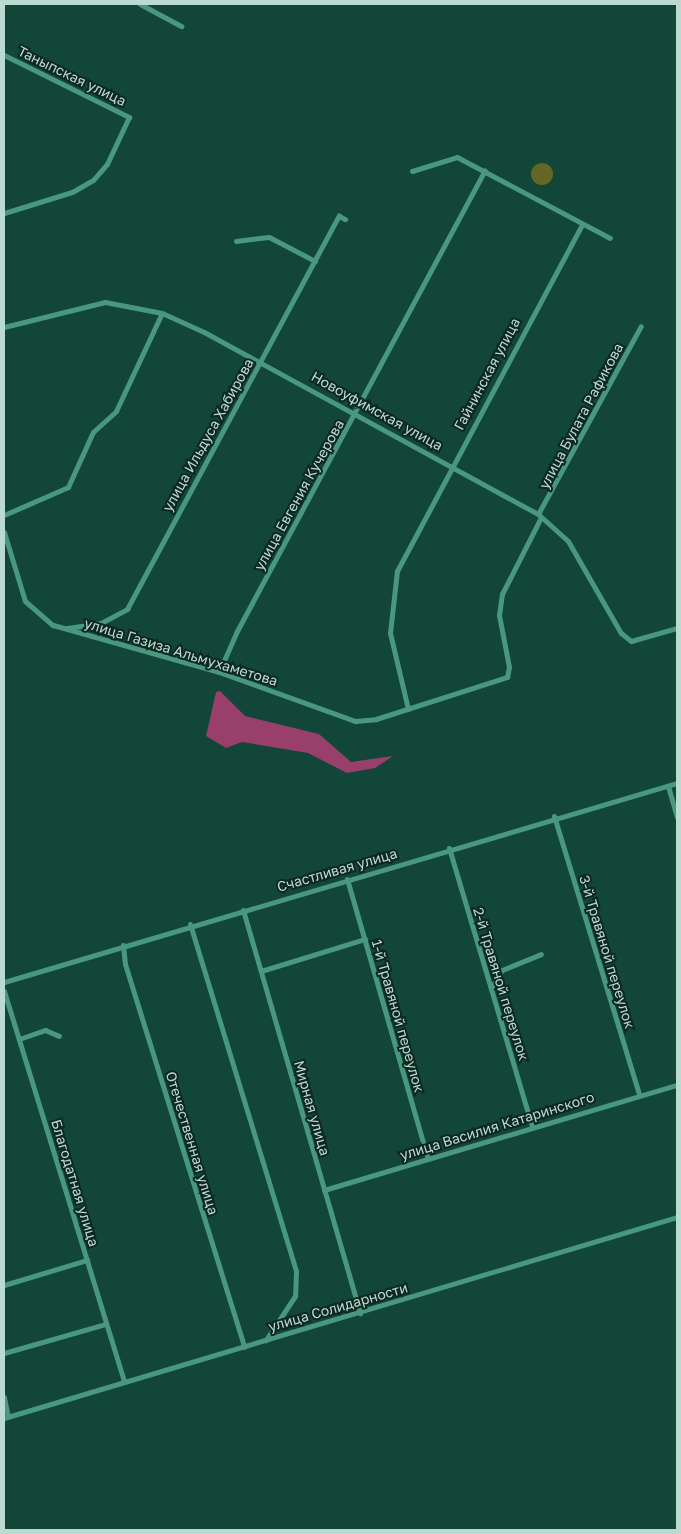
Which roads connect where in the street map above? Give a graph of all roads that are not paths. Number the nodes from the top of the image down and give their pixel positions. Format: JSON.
{"nodes":[{"id":1,"x":140,"y":4,"type":"edge"},
{"id":2,"x":181,"y":26,"type":"dead end"},
{"id":3,"x":4,"y":55,"type":"edge"},
{"id":4,"x":484,"y":170,"type":"junction"},
{"id":5,"x":412,"y":171,"type":"dead end"},
{"id":6,"x":4,"y":213,"type":"edge"},
{"id":7,"x":344,"y":218,"type":"dead end"},
{"id":8,"x":582,"y":224,"type":"junction"},
{"id":9,"x":610,"y":238,"type":"dead end"},
{"id":10,"x":236,"y":241,"type":"dead end"},
{"id":11,"x":315,"y":261,"type":"junction"},
{"id":12,"x":162,"y":313,"type":"junction"},
{"id":13,"x":641,"y":326,"type":"dead end"},
{"id":14,"x":4,"y":327,"type":"edge"},
{"id":15,"x":260,"y":361,"type":"junction"},
{"id":16,"x":356,"y":412,"type":"junction"},
{"id":17,"x":451,"y":465,"type":"junction"},
{"id":18,"x":4,"y":515,"type":"edge"},
{"id":19,"x":540,"y":516,"type":"junction"},
{"id":20,"x":4,"y":532,"type":"edge"},
{"id":21,"x":677,"y":628,"type":"edge"},
{"id":22,"x":62,"y":629,"type":"junction"},
{"id":23,"x":219,"y":672,"type":"junction"},
{"id":24,"x":408,"y":709,"type":"junction"},
{"id":25,"x":677,"y":782,"type":"edge"},
{"id":26,"x":668,"y":786,"type":"junction"},
{"id":27,"x":554,"y":816,"type":"junction"},
{"id":28,"x":677,"y":817,"type":"edge"},
{"id":29,"x":448,"y":848,"type":"junction"},
{"id":30,"x":347,"y":879,"type":"junction"},
{"id":31,"x":243,"y":910,"type":"junction"},
{"id":32,"x":190,"y":924,"type":"junction"},
{"id":33,"x":365,"y":939,"type":"junction"},
{"id":34,"x":123,"y":945,"type":"junction"},
{"id":35,"x":540,"y":954,"type":"dead end"},
{"id":36,"x":261,"y":971,"type":"junction"},
{"id":37,"x":4,"y":982,"type":"edge"},
{"id":38,"x":491,"y":988,"type":"junction"},
{"id":39,"x":4,"y":991,"type":"edge"},
{"id":40,"x":59,"y":1036,"type":"dead end"},
{"id":41,"x":19,"y":1039,"type":"junction"},
{"id":42,"x":677,"y":1085,"type":"edge"},
{"id":43,"x":639,"y":1094,"type":"junction"},
{"id":44,"x":532,"y":1126,"type":"junction"},
{"id":45,"x":428,"y":1159,"type":"junction"},
{"id":46,"x":324,"y":1190,"type":"junction"},
{"id":47,"x":677,"y":1217,"type":"edge"},
{"id":48,"x":87,"y":1260,"type":"junction"},
{"id":49,"x":4,"y":1285,"type":"edge"},
{"id":50,"x":360,"y":1313,"type":"junction"},
{"id":51,"x":106,"y":1324,"type":"junction"},
{"id":52,"x":266,"y":1340,"type":"junction"},
{"id":53,"x":244,"y":1347,"type":"junction"},
{"id":54,"x":4,"y":1353,"type":"edge"},
{"id":55,"x":124,"y":1382,"type":"junction"},
{"id":56,"x":4,"y":1397,"type":"edge"},
{"id":57,"x":6,"y":1417,"type":"edge"}],
"edges":[{"from":1,"to":2,"type":"street"},
{"from":3,"to":6,"type":"street","name":"Таныпская улица"},
{"from":4,"to":5,"type":"street"},
{"from":4,"to":8,"type":"street"},
{"from":4,"to":16,"type":"street","name":"улица Евгения Кучерова"},
{"from":7,"to":11,"type":"street","name":"улица Ильдуса Хабирова"},
{"from":8,"to":9,"type":"street"},
{"from":8,"to":17,"type":"street","name":"Гайнинская улица"},
{"from":10,"to":11,"type":"street"},
{"from":11,"to":15,"type":"street","name":"улица Ильдуса Хабирова"},
{"from":12,"to":14,"type":"street","name":"Новоуфимская улица"},
{"from":12,"to":15,"type":"street","name":"Новоуфимская улица"},
{"from":12,"to":18,"type":"street"},
{"from":13,"to":19,"type":"street","name":"улица Булата Рафикова"},
{"from":15,"to":16,"type":"street","name":"Новоуфимская улица"},
{"from":15,"to":22,"type":"street","name":"улица Ильдуса Хабирова"},
{"from":16,"to":17,"type":"street","name":"Новоуфимская улица"},
{"from":16,"to":23,"type":"street","name":"улица Евгения Кучерова"},
{"from":17,"to":19,"type":"street","name":"Новоуфимская улица"},
{"from":17,"to":24,"type":"street","name":"Гайнинская улица"},
{"from":19,"to":21,"type":"street","name":"Новоуфимская улица"},
{"from":19,"to":24,"type":"street","name":"улица Булата Рафикова"},
{"from":20,"to":22,"type":"street"},
{"from":22,"to":23,"type":"street","name":"улица Газиза Альмухаметова"},
{"from":23,"to":24,"type":"street","name":"улица Газиза Альмухаметова"},
{"from":25,"to":26,"type":"street","name":"Счастливая улица"},
{"from":26,"to":27,"type":"street","name":"Счастливая улица"},
{"from":26,"to":28,"type":"street"},
{"from":27,"to":29,"type":"street","name":"Счастливая улица"},
{"from":27,"to":43,"type":"street","name":"3-й Травяной переулок"},
{"from":29,"to":30,"type":"street","name":"Счастливая улица"},
{"from":29,"to":38,"type":"street","name":"2-й Травяной переулок"},
{"from":30,"to":31,"type":"street","name":"Счастливая улица"},
{"from":30,"to":33,"type":"street","name":"1-й Травяной переулок"},
{"from":31,"to":32,"type":"street","name":"Счастливая улица"},
{"from":31,"to":36,"type":"street","name":"Мирная улица"},
{"from":32,"to":34,"type":"street","name":"Счастливая улица"},
{"from":32,"to":52,"type":"street"},
{"from":33,"to":36,"type":"street"},
{"from":33,"to":45,"type":"street","name":"1-й Травяной переулок"},
{"from":34,"to":37,"type":"street","name":"Счастливая улица"},
{"from":34,"to":53,"type":"street","name":"Отечественная улица"},
{"from":35,"to":38,"type":"street"},
{"from":36,"to":46,"type":"street","name":"Мирная улица"},
{"from":38,"to":44,"type":"street","name":"2-й Травяной переулок"},
{"from":39,"to":41,"type":"street","name":"Благодатная улица"},
{"from":40,"to":41,"type":"street"},
{"from":41,"to":48,"type":"street","name":"Благодатная улица"},
{"from":42,"to":43,"type":"street","name":"улица Василия Катаринского"},
{"from":43,"to":44,"type":"street","name":"улица Василия Катаринского"},
{"from":44,"to":45,"type":"street","name":"улица Василия Катаринского"},
{"from":45,"to":46,"type":"street","name":"улица Василия Катаринского"},
{"from":46,"to":50,"type":"street","name":"Мирная улица"},
{"from":47,"to":50,"type":"street","name":"улица Солидарности"},
{"from":48,"to":49,"type":"street"},
{"from":48,"to":51,"type":"street","name":"Благодатная улица"},
{"from":50,"to":52,"type":"street","name":"улица Солидарности"},
{"from":51,"to":54,"type":"street"},
{"from":51,"to":55,"type":"street","name":"Благодатная улица"},
{"from":52,"to":53,"type":"street","name":"улица Солидарности"},
{"from":53,"to":55,"type":"street","name":"улица Солидарности"},
{"from":55,"to":57,"type":"street","name":"улица Солидарности"},
{"from":56,"to":57,"type":"street"}]}
